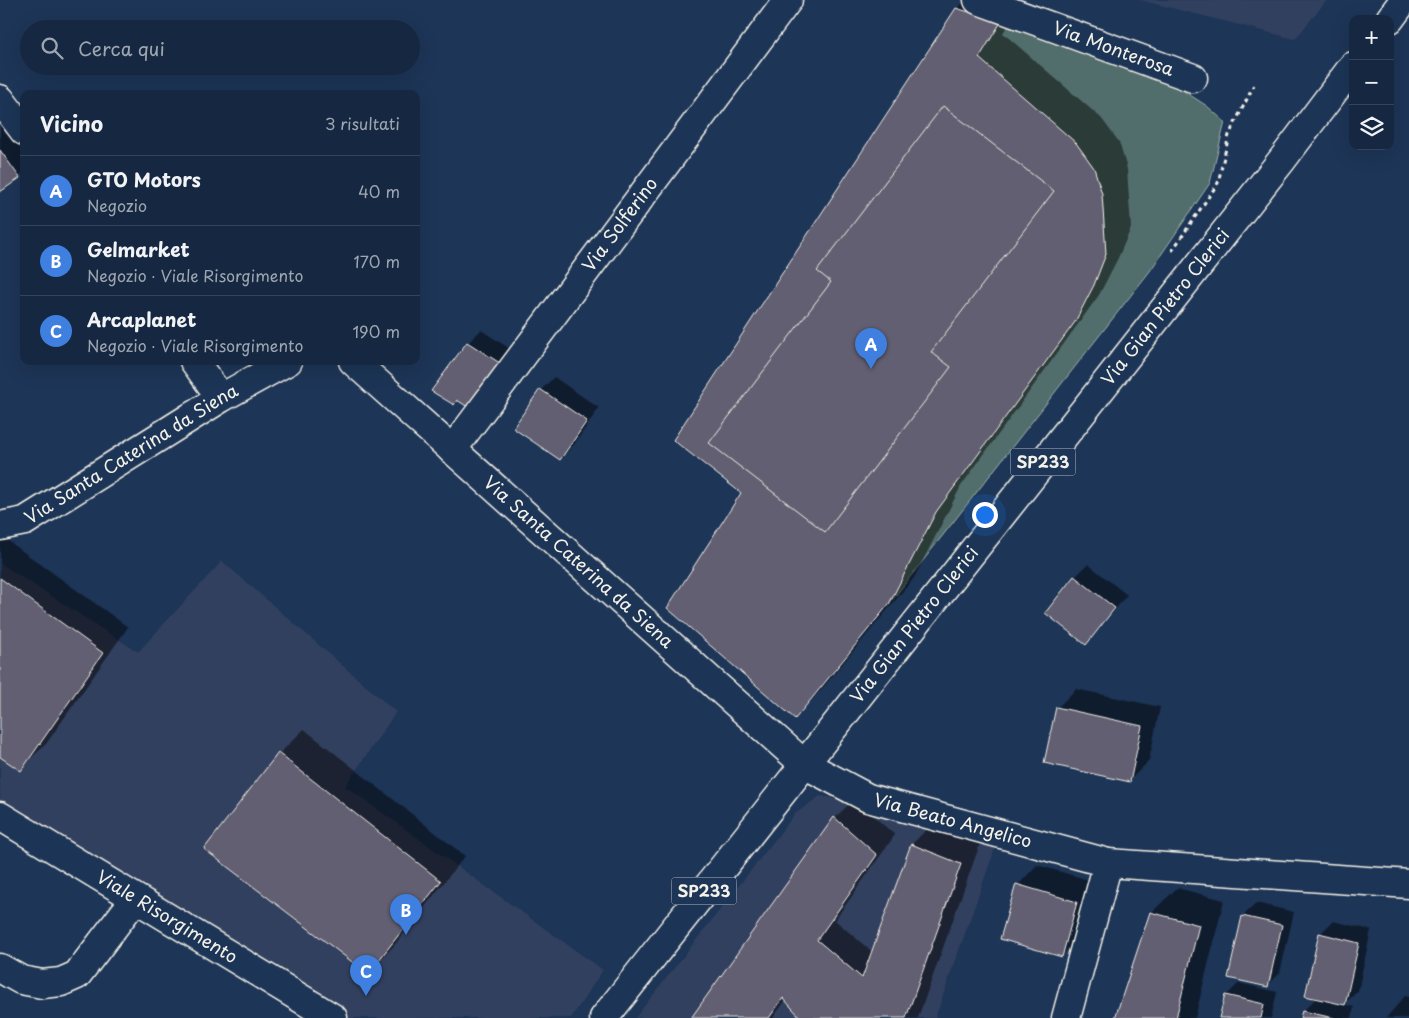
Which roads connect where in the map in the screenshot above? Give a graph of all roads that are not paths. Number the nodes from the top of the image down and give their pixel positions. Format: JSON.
{"nodes":[{"id":1,"x":788,"y":0,"type":"edge"},
{"id":2,"x":978,"y":0,"type":"edge"},
{"id":3,"x":1404,"y":0,"type":"edge"},
{"id":4,"x":1393,"y":15,"type":"edge"},
{"id":5,"x":1349,"y":71,"type":"edge"},
{"id":6,"x":1193,"y":78,"type":"dead end"},
{"id":7,"x":0,"y":99,"type":"edge"},
{"id":8,"x":20,"y":126,"type":"edge"},
{"id":9,"x":197,"y":365,"type":"edge"},
{"id":10,"x":281,"y":365,"type":"edge"},
{"id":11,"x":357,"y":365,"type":"edge"},
{"id":12,"x":221,"y":398,"type":"junction"},
{"id":13,"x":452,"y":450,"type":"junction"},
{"id":14,"x":0,"y":526,"type":"edge"},
{"id":15,"x":804,"y":764,"type":"junction"},
{"id":16,"x":0,"y":816,"type":"edge"},
{"id":17,"x":1108,"y":863,"type":"junction"},
{"id":18,"x":1409,"y":884,"type":"edge"},
{"id":19,"x":135,"y":899,"type":"junction"},
{"id":20,"x":0,"y":968,"type":"edge"},
{"id":21,"x":333,"y":1018,"type":"edge"},
{"id":22,"x":604,"y":1018,"type":"edge"},
{"id":23,"x":1066,"y":1018,"type":"edge"}],
"edges":[{"from":1,"to":13,"type":"street","name":"Via Solferino"},
{"from":2,"to":6,"type":"street","name":"Via Monterosa"},
{"from":3,"to":4,"type":"street"},
{"from":5,"to":15,"type":"street","name":"Via Gian Pietro Clerici","number":"SP233"},
{"from":7,"to":8,"type":"street"},
{"from":9,"to":12,"type":"street"},
{"from":10,"to":12,"type":"street","name":"Via Santa Caterina da Siena"},
{"from":11,"to":13,"type":"street","name":"Via Santa Caterina da Siena"},
{"from":12,"to":14,"type":"street","name":"Via Santa Caterina da Siena"},
{"from":13,"to":15,"type":"street","name":"Via Santa Caterina da Siena"},
{"from":15,"to":17,"type":"street","name":"Via Beato Angelico"},
{"from":15,"to":22,"type":"street","name":"Via Gian Pietro Clerici","number":"SP233"},
{"from":16,"to":19,"type":"street","name":"Viale Risorgimento"},
{"from":17,"to":18,"type":"street","name":"Via Beato Angelico"},
{"from":17,"to":23,"type":"street"},
{"from":19,"to":20,"type":"street"},
{"from":19,"to":21,"type":"street","name":"Viale Risorgimento"}]}
